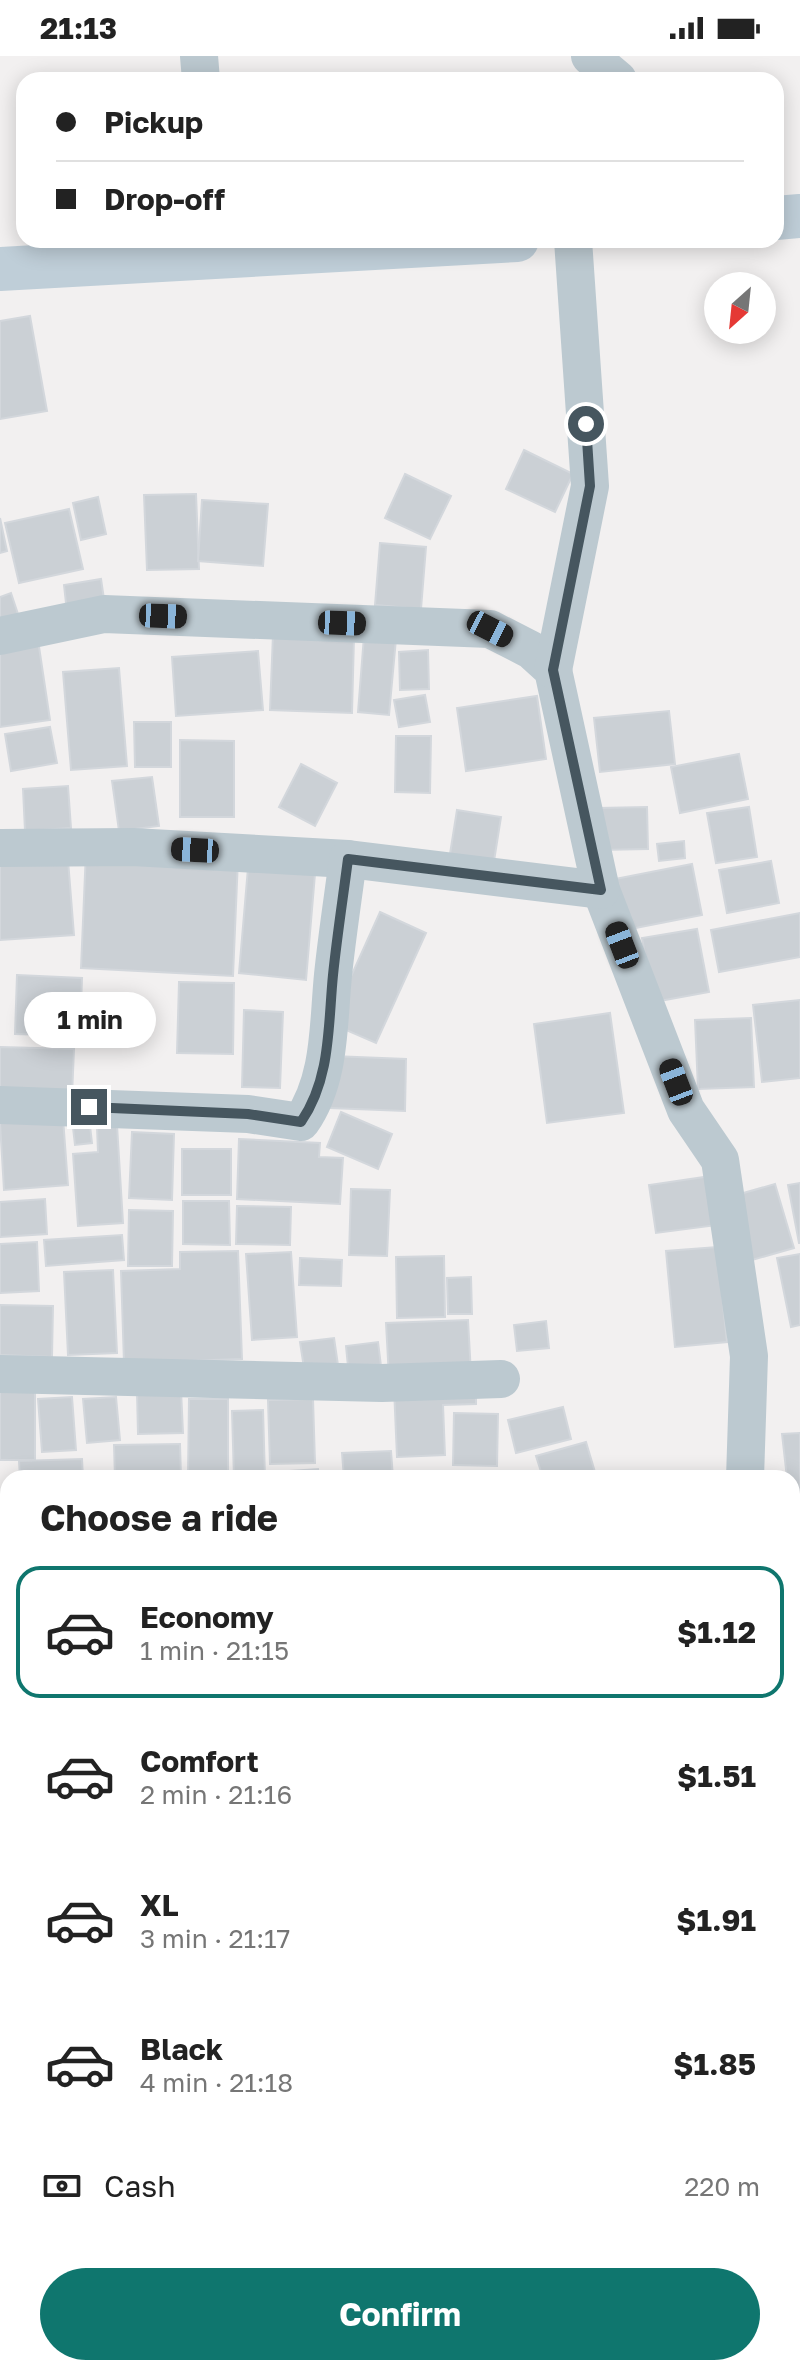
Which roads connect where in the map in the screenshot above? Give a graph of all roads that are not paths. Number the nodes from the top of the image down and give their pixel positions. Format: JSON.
{"nodes":[{"id":1,"x":590,"y":56,"type":"edge"},
{"id":2,"x":609,"y":72,"type":"edge"},
{"id":3,"x":213,"y":248,"type":"edge"},
{"id":4,"x":574,"y":248,"type":"edge"},
{"id":5,"x":0,"y":269,"type":"edge"},
{"id":6,"x":0,"y":636,"type":"edge"},
{"id":7,"x":553,"y":670,"type":"junction"},
{"id":8,"x":0,"y":848,"type":"edge"},
{"id":9,"x":348,"y":859,"type":"junction"},
{"id":10,"x":601,"y":890,"type":"junction"},
{"id":11,"x":0,"y":1105,"type":"edge"},
{"id":12,"x":0,"y":1374,"type":"edge"},
{"id":13,"x":501,"y":1379,"type":"dead end"},
{"id":14,"x":745,"y":1470,"type":"edge"}],
"edges":[{"from":1,"to":2,"type":"street"},
{"from":3,"to":5,"type":"main road"},
{"from":4,"to":7,"type":"street"},
{"from":6,"to":7,"type":"street"},
{"from":7,"to":10,"type":"street"},
{"from":8,"to":9,"type":"street"},
{"from":9,"to":10,"type":"street"},
{"from":9,"to":11,"type":"street"},
{"from":10,"to":14,"type":"street"},
{"from":12,"to":13,"type":"street"}]}
